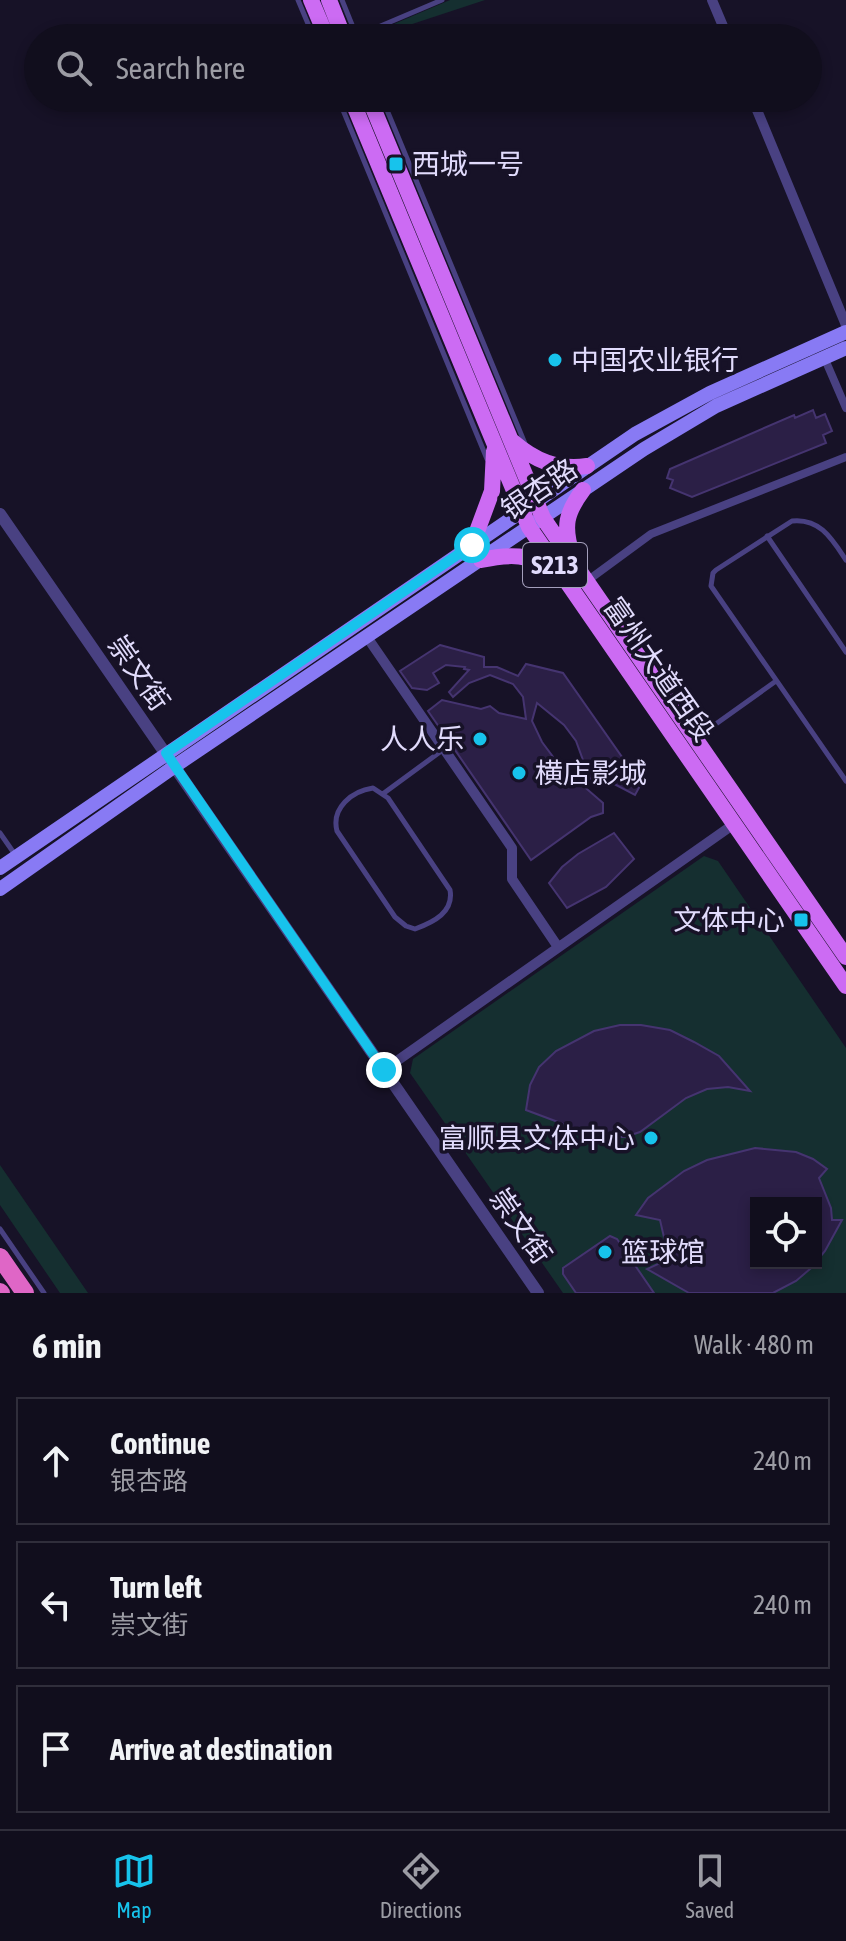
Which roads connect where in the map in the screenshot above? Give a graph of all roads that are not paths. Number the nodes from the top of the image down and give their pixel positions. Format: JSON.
{"nodes":[{"id":1,"x":298,"y":0,"type":"edge"},
{"id":2,"x":311,"y":0,"type":"edge"},
{"id":3,"x":329,"y":0,"type":"edge"},
{"id":4,"x":342,"y":0,"type":"edge"},
{"id":5,"x":440,"y":0,"type":"edge"},
{"id":6,"x":712,"y":0,"type":"edge"},
{"id":7,"x":308,"y":24,"type":"edge"},
{"id":8,"x":321,"y":24,"type":"edge"},
{"id":9,"x":345,"y":24,"type":"edge"},
{"id":10,"x":349,"y":24,"type":"edge"},
{"id":11,"x":384,"y":24,"type":"edge"},
{"id":12,"x":722,"y":24,"type":"edge"},
{"id":13,"x":344,"y":112,"type":"edge"},
{"id":14,"x":357,"y":112,"type":"edge"},
{"id":15,"x":374,"y":112,"type":"edge"},
{"id":16,"x":388,"y":112,"type":"edge"},
{"id":17,"x":758,"y":112,"type":"edge"},
{"id":18,"x":846,"y":325,"type":"edge"},
{"id":19,"x":846,"y":332,"type":"edge"},
{"id":20,"x":846,"y":348,"type":"edge"},
{"id":21,"x":824,"y":357,"type":"junction"},
{"id":22,"x":846,"y":408,"type":"edge"},
{"id":23,"x":502,"y":442,"type":"junction"},
{"id":24,"x":529,"y":454,"type":"junction"},
{"id":25,"x":846,"y":457,"type":"edge"},
{"id":26,"x":587,"y":466,"type":"junction"},
{"id":27,"x":494,"y":475,"type":"junction"},
{"id":28,"x":583,"y":490,"type":"junction"},
{"id":29,"x":529,"y":506,"type":"junction"},
{"id":30,"x":0,"y":514,"type":"edge"},
{"id":31,"x":536,"y":522,"type":"junction"},
{"id":32,"x":767,"y":536,"type":"junction"},
{"id":33,"x":477,"y":552,"type":"junction"},
{"id":34,"x":846,"y":560,"type":"edge"},
{"id":35,"x":570,"y":572,"type":"junction"},
{"id":36,"x":587,"y":581,"type":"junction"},
{"id":37,"x":367,"y":637,"type":"junction"},
{"id":38,"x":846,"y":652,"type":"edge"},
{"id":39,"x":776,"y":681,"type":"junction"},
{"id":40,"x":695,"y":739,"type":"junction"},
{"id":41,"x":444,"y":749,"type":"junction"},
{"id":42,"x":166,"y":753,"type":"junction"},
{"id":43,"x":175,"y":766,"type":"junction"},
{"id":44,"x":846,"y":781,"type":"edge"},
{"id":45,"x":384,"y":793,"type":"junction"},
{"id":46,"x":734,"y":824,"type":"junction"},
{"id":47,"x":0,"y":833,"type":"edge"},
{"id":48,"x":6,"y":861,"type":"edge"},
{"id":49,"x":0,"y":889,"type":"edge"},
{"id":50,"x":558,"y":947,"type":"junction"},
{"id":51,"x":846,"y":957,"type":"edge"},
{"id":52,"x":846,"y":986,"type":"edge"},
{"id":53,"x":384,"y":1070,"type":"junction"},
{"id":54,"x":0,"y":1229,"type":"edge"},
{"id":55,"x":0,"y":1257,"type":"edge"},
{"id":56,"x":25,"y":1293,"type":"edge"},
{"id":57,"x":44,"y":1293,"type":"edge"},
{"id":58,"x":538,"y":1293,"type":"edge"}],
"edges":[{"from":1,"to":7,"type":"lane"},
{"from":2,"to":8,"type":"main road"},
{"from":3,"to":9,"type":"main road"},
{"from":4,"to":10,"type":"lane"},
{"from":5,"to":11,"type":"lane"},
{"from":6,"to":12,"type":"street"},
{"from":13,"to":27,"type":"lane"},
{"from":14,"to":23,"type":"main road","name":"富州大道西段","number":"S213"},
{"from":15,"to":23,"type":"main road","name":"富州大道西段","number":"S213"},
{"from":16,"to":24,"type":"lane"},
{"from":17,"to":18,"type":"street"},
{"from":19,"to":26,"type":"main road","name":"银杏路"},
{"from":20,"to":21,"type":"main road","name":"银杏路"},
{"from":21,"to":22,"type":"street"},
{"from":21,"to":28,"type":"main road","name":"银杏路"},
{"from":23,"to":24,"type":"main road"},
{"from":23,"to":27,"type":"main road"},
{"from":23,"to":29,"type":"main road","name":"富州大道西段","number":"S213"},
{"from":24,"to":26,"type":"main road"},
{"from":25,"to":36,"type":"street"},
{"from":26,"to":29,"type":"main road","name":"银杏路"},
{"from":27,"to":33,"type":"main road"},
{"from":28,"to":31,"type":"main road","name":"银杏路"},
{"from":28,"to":35,"type":"main road"},
{"from":29,"to":31,"type":"main road","name":"富州大道西段","number":"S213"},
{"from":29,"to":33,"type":"main road","name":"银杏路"},
{"from":30,"to":42,"type":"street","name":"崇文街"},
{"from":31,"to":33,"type":"main road","name":"银杏路"},
{"from":31,"to":35,"type":"main road","name":"富州大道西段","number":"S213"},
{"from":32,"to":34,"type":"lane"},
{"from":32,"to":38,"type":"lane"},
{"from":32,"to":39,"type":"lane"},
{"from":33,"to":35,"type":"main road"},
{"from":33,"to":37,"type":"main road","name":"银杏路"},
{"from":33,"to":42,"type":"main road","name":"银杏路"},
{"from":35,"to":36,"type":"main road","name":"富州大道西段","number":"S213"},
{"from":35,"to":46,"type":"main road","name":"富州大道西段","number":"S213"},
{"from":36,"to":40,"type":"main road","name":"富州大道西段","number":"S213"},
{"from":37,"to":41,"type":"street"},
{"from":37,"to":43,"type":"main road","name":"银杏路"},
{"from":39,"to":40,"type":"lane"},
{"from":39,"to":44,"type":"lane"},
{"from":40,"to":51,"type":"main road","name":"富州大道西段","number":"S213"},
{"from":41,"to":45,"type":"lane"},
{"from":41,"to":50,"type":"street"},
{"from":42,"to":43,"type":"street","name":"崇文街"},
{"from":42,"to":48,"type":"main road","name":"银杏路"},
{"from":43,"to":49,"type":"main road","name":"银杏路"},
{"from":43,"to":53,"type":"street","name":"崇文街"},
{"from":45,"to":45,"type":"lane"},
{"from":46,"to":50,"type":"street"},
{"from":46,"to":52,"type":"main road","name":"富州大道西段","number":"S213"},
{"from":47,"to":48,"type":"lane"},
{"from":50,"to":53,"type":"street"},
{"from":53,"to":58,"type":"street","name":"崇文街"},
{"from":54,"to":57,"type":"lane"},
{"from":55,"to":56,"type":"highway"}]}
